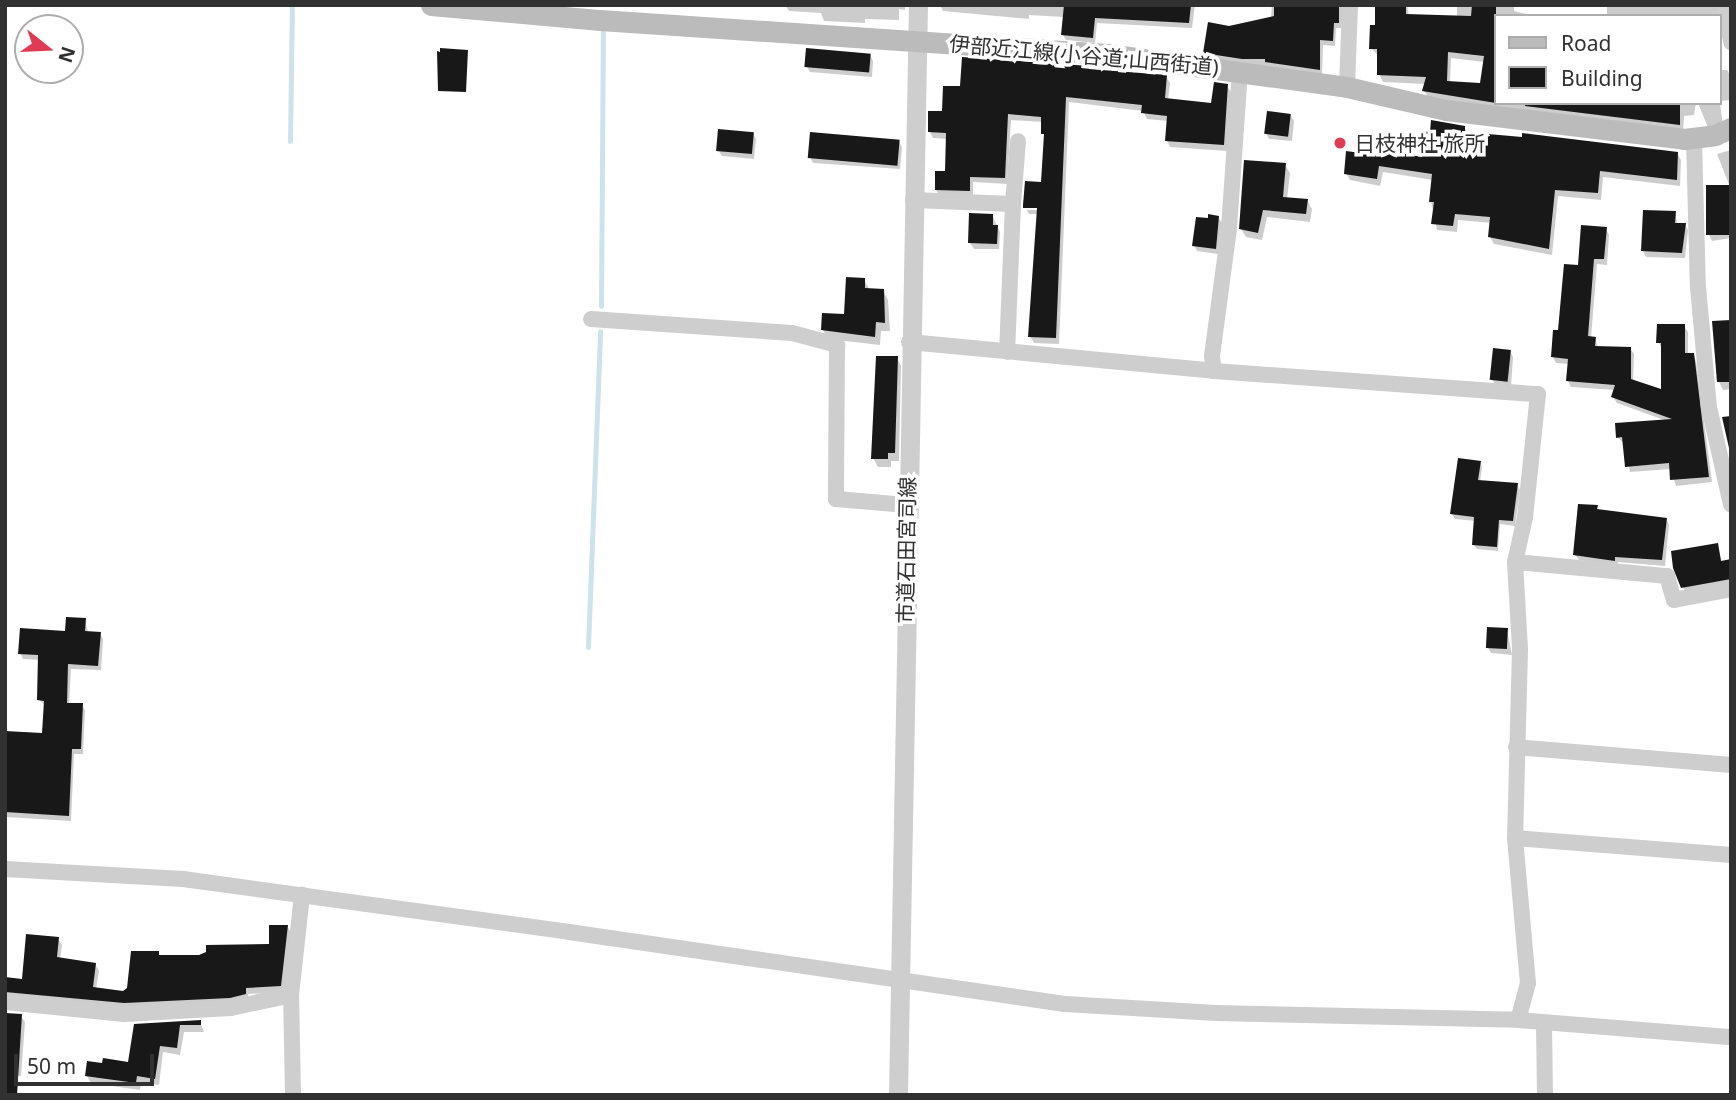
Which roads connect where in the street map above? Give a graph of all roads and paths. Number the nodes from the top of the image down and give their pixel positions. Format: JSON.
{"nodes":[{"id":1,"x":431,"y":5,"type":"edge"},
{"id":2,"x":918,"y":5,"type":"edge"},
{"id":3,"x":1350,"y":5,"type":"edge"},
{"id":4,"x":1724,"y":5,"type":"edge"},
{"id":5,"x":918,"y":40,"type":"junction"},
{"id":6,"x":1731,"y":42,"type":"edge"},
{"id":7,"x":1240,"y":70,"type":"junction"},
{"id":8,"x":1347,"y":87,"type":"junction"},
{"id":9,"x":1731,"y":128,"type":"edge"},
{"id":10,"x":1694,"y":139,"type":"junction"},
{"id":11,"x":1018,"y":141,"type":"dead end"},
{"id":12,"x":913,"y":200,"type":"junction"},
{"id":13,"x":1013,"y":204,"type":"junction"},
{"id":14,"x":591,"y":319,"type":"dead end"},
{"id":15,"x":909,"y":342,"type":"junction"},
{"id":16,"x":1007,"y":352,"type":"junction"},
{"id":17,"x":1214,"y":371,"type":"junction"},
{"id":18,"x":907,"y":505,"type":"junction"},
{"id":19,"x":1731,"y":506,"type":"edge"},
{"id":20,"x":1515,"y":562,"type":"junction"},
{"id":21,"x":1731,"y":589,"type":"edge"},
{"id":22,"x":1516,"y":747,"type":"junction"},
{"id":23,"x":1731,"y":765,"type":"edge"},
{"id":24,"x":1516,"y":838,"type":"junction"},
{"id":25,"x":1731,"y":855,"type":"edge"},
{"id":26,"x":5,"y":869,"type":"edge"},
{"id":27,"x":302,"y":895,"type":"junction"},
{"id":28,"x":900,"y":981,"type":"junction"},
{"id":29,"x":291,"y":995,"type":"junction"},
{"id":30,"x":5,"y":1002,"type":"edge"},
{"id":31,"x":1518,"y":1020,"type":"junction"},
{"id":32,"x":1544,"y":1024,"type":"junction"},
{"id":33,"x":1731,"y":1037,"type":"edge"},
{"id":34,"x":293,"y":1095,"type":"edge"},
{"id":35,"x":898,"y":1095,"type":"edge"},
{"id":36,"x":1545,"y":1095,"type":"edge"}],
"edges":[{"from":1,"to":5,"type":"main road","name":"伊部近江線(小谷道;山西街道)"},
{"from":2,"to":5,"type":"street","name":"市道石田宮司線"},
{"from":3,"to":8,"type":"street"},
{"from":4,"to":6,"type":"street"},
{"from":5,"to":7,"type":"main road","name":"伊部近江線(小谷道;山西街道)"},
{"from":5,"to":12,"type":"street","name":"市道石田宮司線"},
{"from":7,"to":8,"type":"main road","name":"伊部近江線(小谷道;山西街道)"},
{"from":7,"to":17,"type":"street"},
{"from":8,"to":10,"type":"main road","name":"伊部近江線(小谷道;山西街道)"},
{"from":9,"to":10,"type":"main road","name":"伊部近江線(小谷道;山西街道)"},
{"from":10,"to":19,"type":"street"},
{"from":11,"to":13,"type":"street"},
{"from":12,"to":13,"type":"street"},
{"from":12,"to":15,"type":"street","name":"市道石田宮司線"},
{"from":13,"to":16,"type":"street"},
{"from":14,"to":18,"type":"street"},
{"from":15,"to":16,"type":"street"},
{"from":15,"to":18,"type":"street","name":"市道石田宮司線"},
{"from":16,"to":17,"type":"street"},
{"from":17,"to":20,"type":"street"},
{"from":18,"to":28,"type":"street","name":"市道石田宮司線"},
{"from":20,"to":21,"type":"street"},
{"from":20,"to":22,"type":"street"},
{"from":22,"to":23,"type":"street"},
{"from":22,"to":24,"type":"street"},
{"from":24,"to":25,"type":"street"},
{"from":24,"to":31,"type":"street"},
{"from":26,"to":27,"type":"street"},
{"from":27,"to":28,"type":"street"},
{"from":27,"to":29,"type":"street"},
{"from":28,"to":31,"type":"street"},
{"from":28,"to":35,"type":"street","name":"市道石田宮司線"},
{"from":29,"to":30,"type":"street"},
{"from":29,"to":34,"type":"street"},
{"from":31,"to":32,"type":"street"},
{"from":32,"to":33,"type":"street"},
{"from":32,"to":36,"type":"street"}]}
